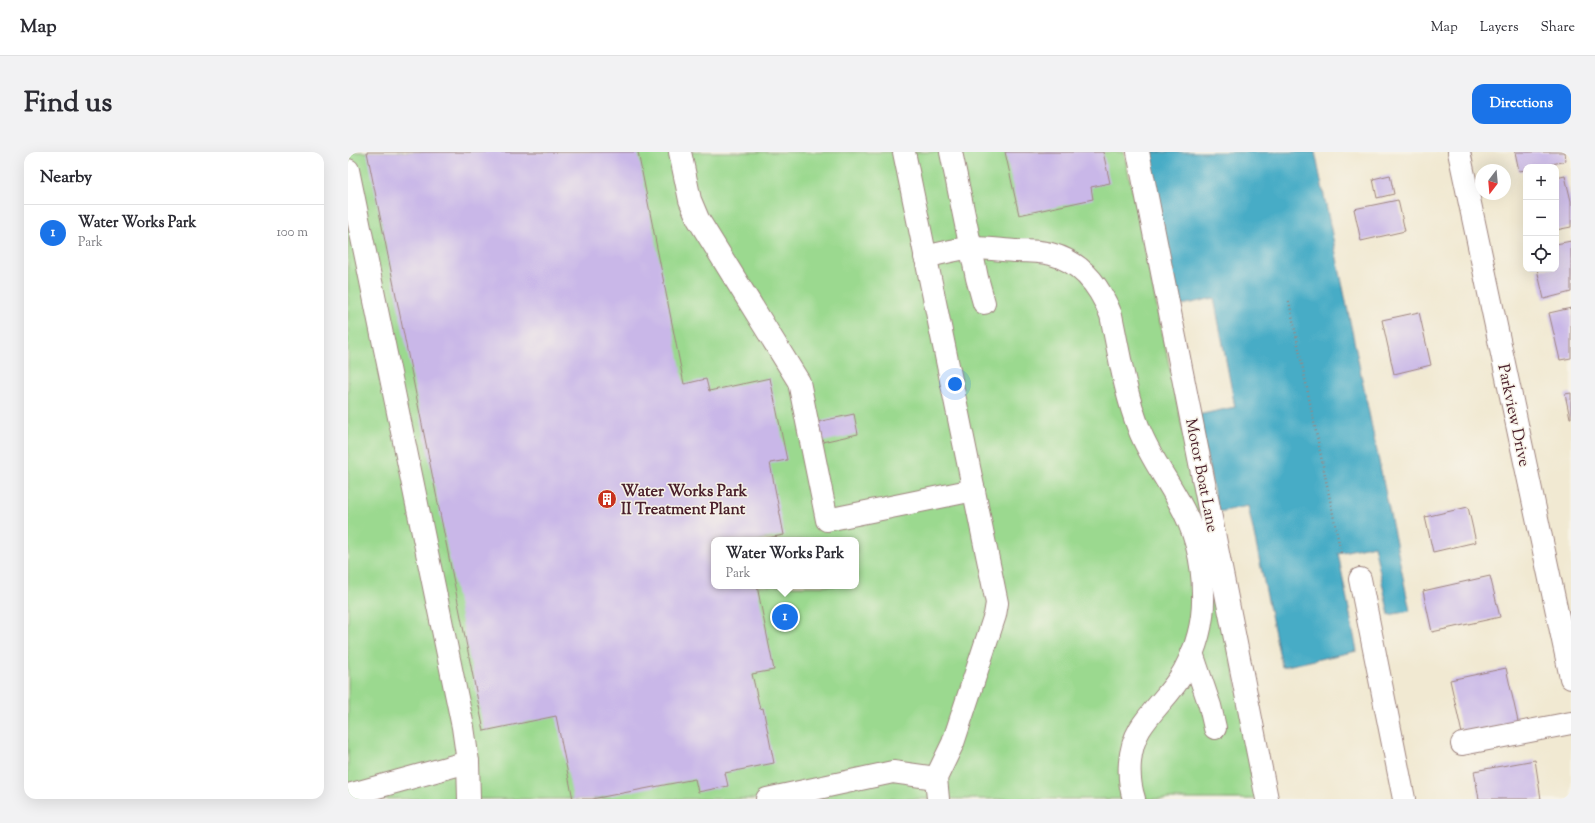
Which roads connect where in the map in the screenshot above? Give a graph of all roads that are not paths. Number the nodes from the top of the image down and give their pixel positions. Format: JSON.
{"nodes":[{"id":1,"x":680,"y":152,"type":"edge"},
{"id":2,"x":904,"y":152,"type":"edge"},
{"id":3,"x":951,"y":152,"type":"edge"},
{"id":4,"x":1138,"y":152,"type":"edge"},
{"id":5,"x":1459,"y":152,"type":"edge"},
{"id":6,"x":348,"y":170,"type":"edge"},
{"id":7,"x":971,"y":248,"type":"junction"},
{"id":8,"x":925,"y":257,"type":"junction"},
{"id":9,"x":984,"y":303,"type":"dead end"},
{"id":10,"x":974,"y":490,"type":"junction"},
{"id":11,"x":1360,"y":579,"type":"dead end"},
{"id":12,"x":1192,"y":653,"type":"junction"},
{"id":13,"x":1571,"y":678,"type":"edge"},
{"id":14,"x":1571,"y":723,"type":"edge"},
{"id":15,"x":1215,"y":728,"type":"dead end"},
{"id":16,"x":1462,"y":744,"type":"dead end"},
{"id":17,"x":468,"y":762,"type":"junction"},
{"id":18,"x":936,"y":778,"type":"junction"},
{"id":19,"x":348,"y":795,"type":"edge"},
{"id":20,"x":469,"y":799,"type":"edge"},
{"id":21,"x":767,"y":799,"type":"edge"},
{"id":22,"x":938,"y":799,"type":"edge"},
{"id":23,"x":1134,"y":799,"type":"edge"},
{"id":24,"x":1267,"y":799,"type":"edge"},
{"id":25,"x":1404,"y":799,"type":"edge"}],
"edges":[{"from":1,"to":10,"type":"street"},
{"from":2,"to":8,"type":"street"},
{"from":3,"to":7,"type":"street"},
{"from":4,"to":24,"type":"street","name":"Motor Boat Lane"},
{"from":5,"to":13,"type":"street","name":"Parkview Drive"},
{"from":6,"to":17,"type":"street"},
{"from":7,"to":8,"type":"street"},
{"from":7,"to":9,"type":"street"},
{"from":7,"to":12,"type":"street"},
{"from":8,"to":10,"type":"street"},
{"from":10,"to":18,"type":"street"},
{"from":11,"to":25,"type":"street"},
{"from":12,"to":15,"type":"street"},
{"from":12,"to":23,"type":"street"},
{"from":14,"to":16,"type":"street"},
{"from":17,"to":19,"type":"street"},
{"from":17,"to":20,"type":"street"},
{"from":18,"to":21,"type":"street"},
{"from":18,"to":22,"type":"street"}]}
